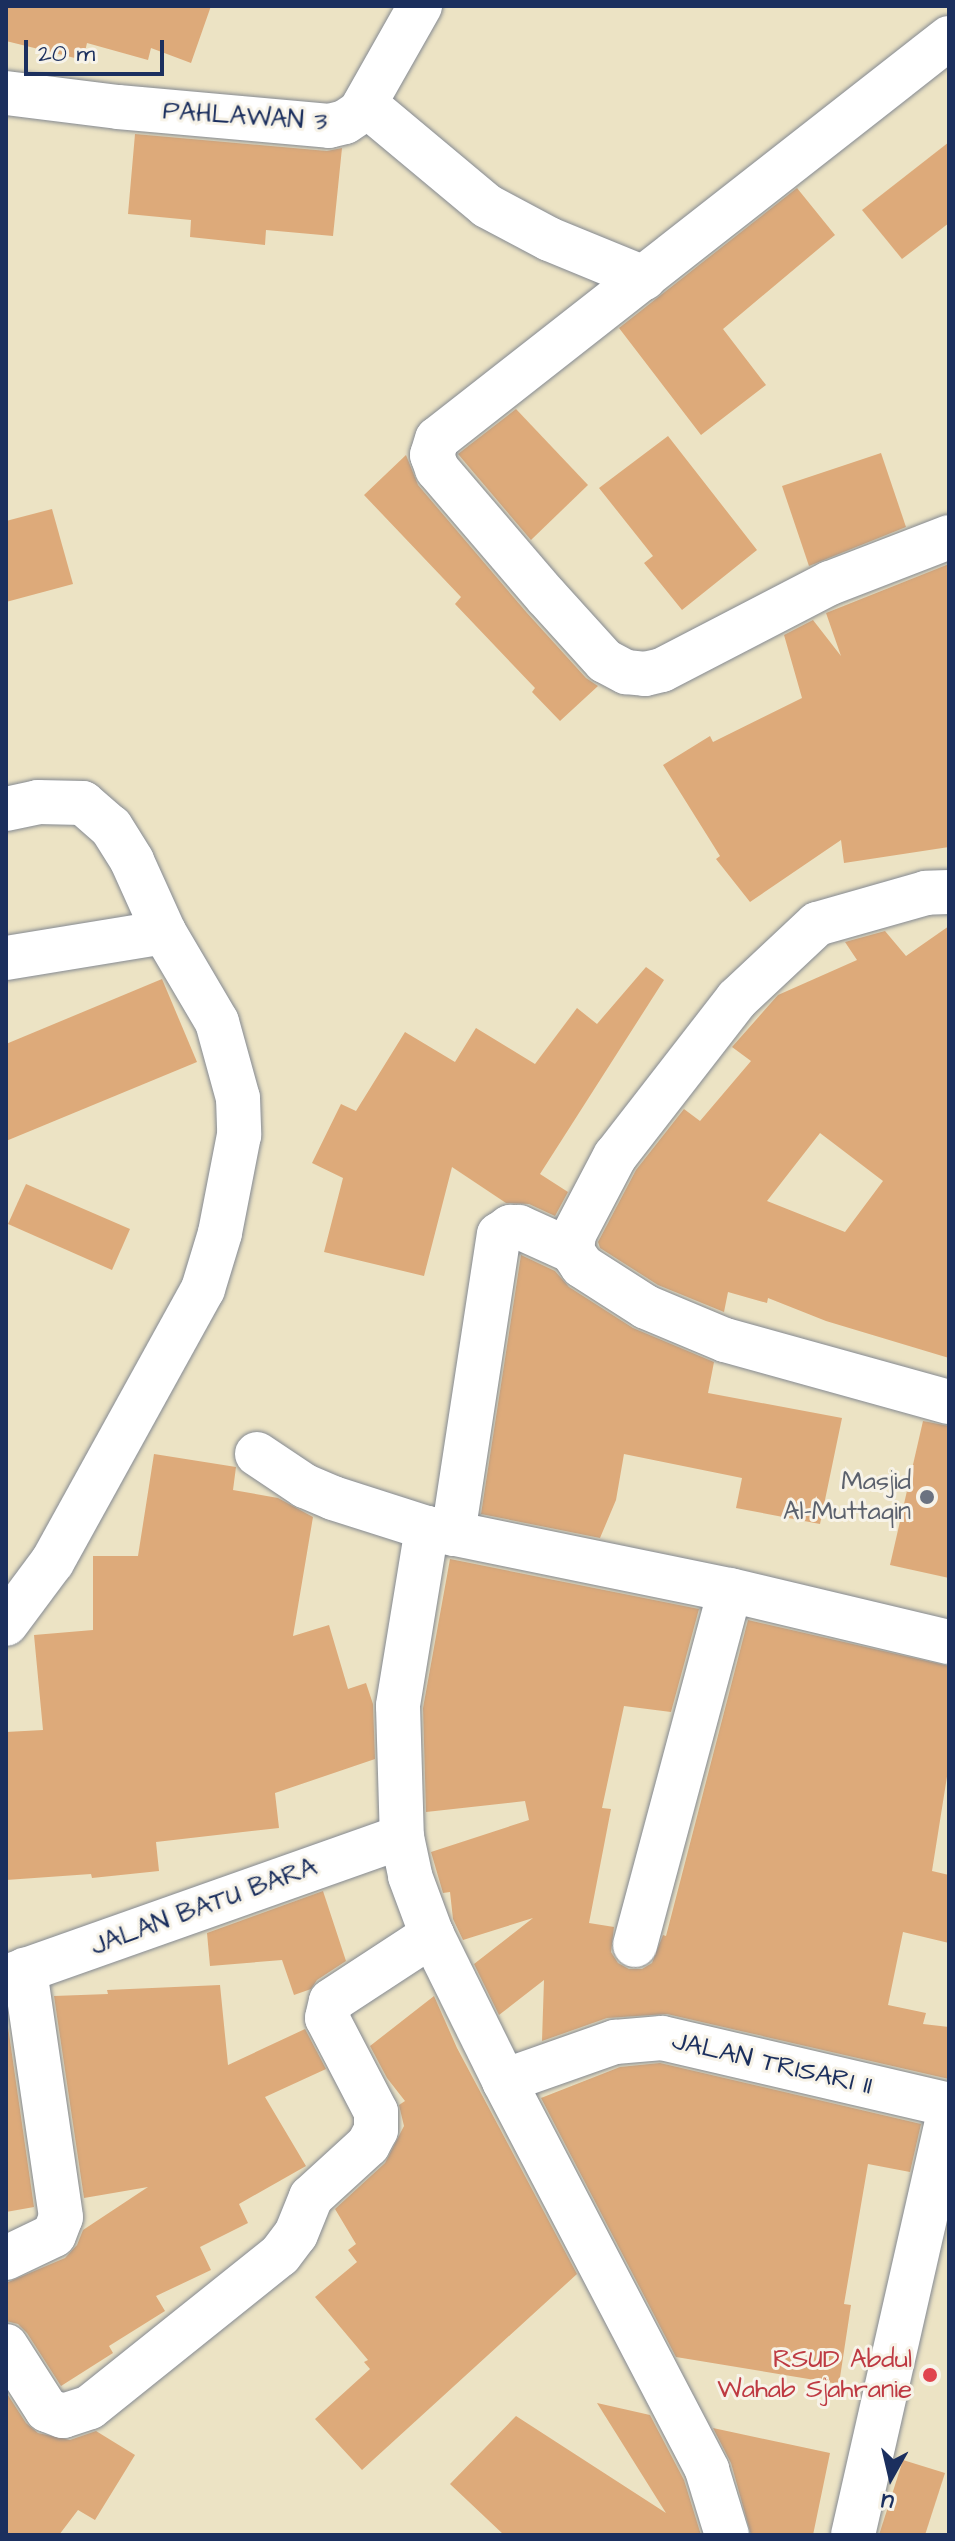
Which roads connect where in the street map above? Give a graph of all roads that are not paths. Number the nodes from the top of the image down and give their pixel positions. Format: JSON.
{"nodes":[{"id":1,"x":420,"y":6,"type":"edge"},
{"id":2,"x":949,"y":38,"type":"edge"},
{"id":3,"x":6,"y":93,"type":"edge"},
{"id":4,"x":365,"y":104,"type":"junction"},
{"id":5,"x":644,"y":278,"type":"junction"},
{"id":6,"x":949,"y":537,"type":"edge"},
{"id":7,"x":6,"y":809,"type":"edge"},
{"id":8,"x":949,"y":892,"type":"edge"},
{"id":9,"x":164,"y":932,"type":"junction"},
{"id":10,"x":6,"y":958,"type":"edge"},
{"id":11,"x":572,"y":1251,"type":"junction"},
{"id":12,"x":949,"y":1402,"type":"edge"},
{"id":13,"x":257,"y":1454,"type":"dead end"},
{"id":14,"x":440,"y":1531,"type":"junction"},
{"id":15,"x":730,"y":1590,"type":"junction"},
{"id":16,"x":6,"y":1624,"type":"edge"},
{"id":17,"x":949,"y":1642,"type":"edge"},
{"id":18,"x":402,"y":1837,"type":"junction"},
{"id":19,"x":432,"y":1935,"type":"junction"},
{"id":20,"x":635,"y":1945,"type":"dead end"},
{"id":21,"x":16,"y":1974,"type":"edge"},
{"id":22,"x":504,"y":2081,"type":"junction"},
{"id":23,"x":949,"y":2105,"type":"edge"},
{"id":24,"x":949,"y":2113,"type":"edge"},
{"id":25,"x":6,"y":2258,"type":"edge"},
{"id":26,"x":6,"y":2346,"type":"edge"},
{"id":27,"x":727,"y":2535,"type":"edge"},
{"id":28,"x":853,"y":2535,"type":"edge"}],
"edges":[{"from":1,"to":4,"type":"street","name":"PAHLAWAN 3"},
{"from":2,"to":5,"type":"street"},
{"from":3,"to":4,"type":"street","name":"PAHLAWAN 3"},
{"from":4,"to":5,"type":"street"},
{"from":5,"to":6,"type":"street"},
{"from":7,"to":9,"type":"street"},
{"from":8,"to":11,"type":"street"},
{"from":9,"to":10,"type":"street"},
{"from":9,"to":16,"type":"street"},
{"from":11,"to":12,"type":"street"},
{"from":11,"to":14,"type":"street"},
{"from":13,"to":14,"type":"street"},
{"from":14,"to":15,"type":"street"},
{"from":14,"to":18,"type":"street"},
{"from":15,"to":17,"type":"street"},
{"from":15,"to":20,"type":"street"},
{"from":18,"to":19,"type":"street"},
{"from":18,"to":21,"type":"street","name":"JALAN BATU BARA"},
{"from":19,"to":22,"type":"street"},
{"from":19,"to":26,"type":"street"},
{"from":21,"to":25,"type":"street"},
{"from":22,"to":23,"type":"street","name":"JALAN TRISARI II"},
{"from":22,"to":27,"type":"street"},
{"from":24,"to":28,"type":"street"}]}
